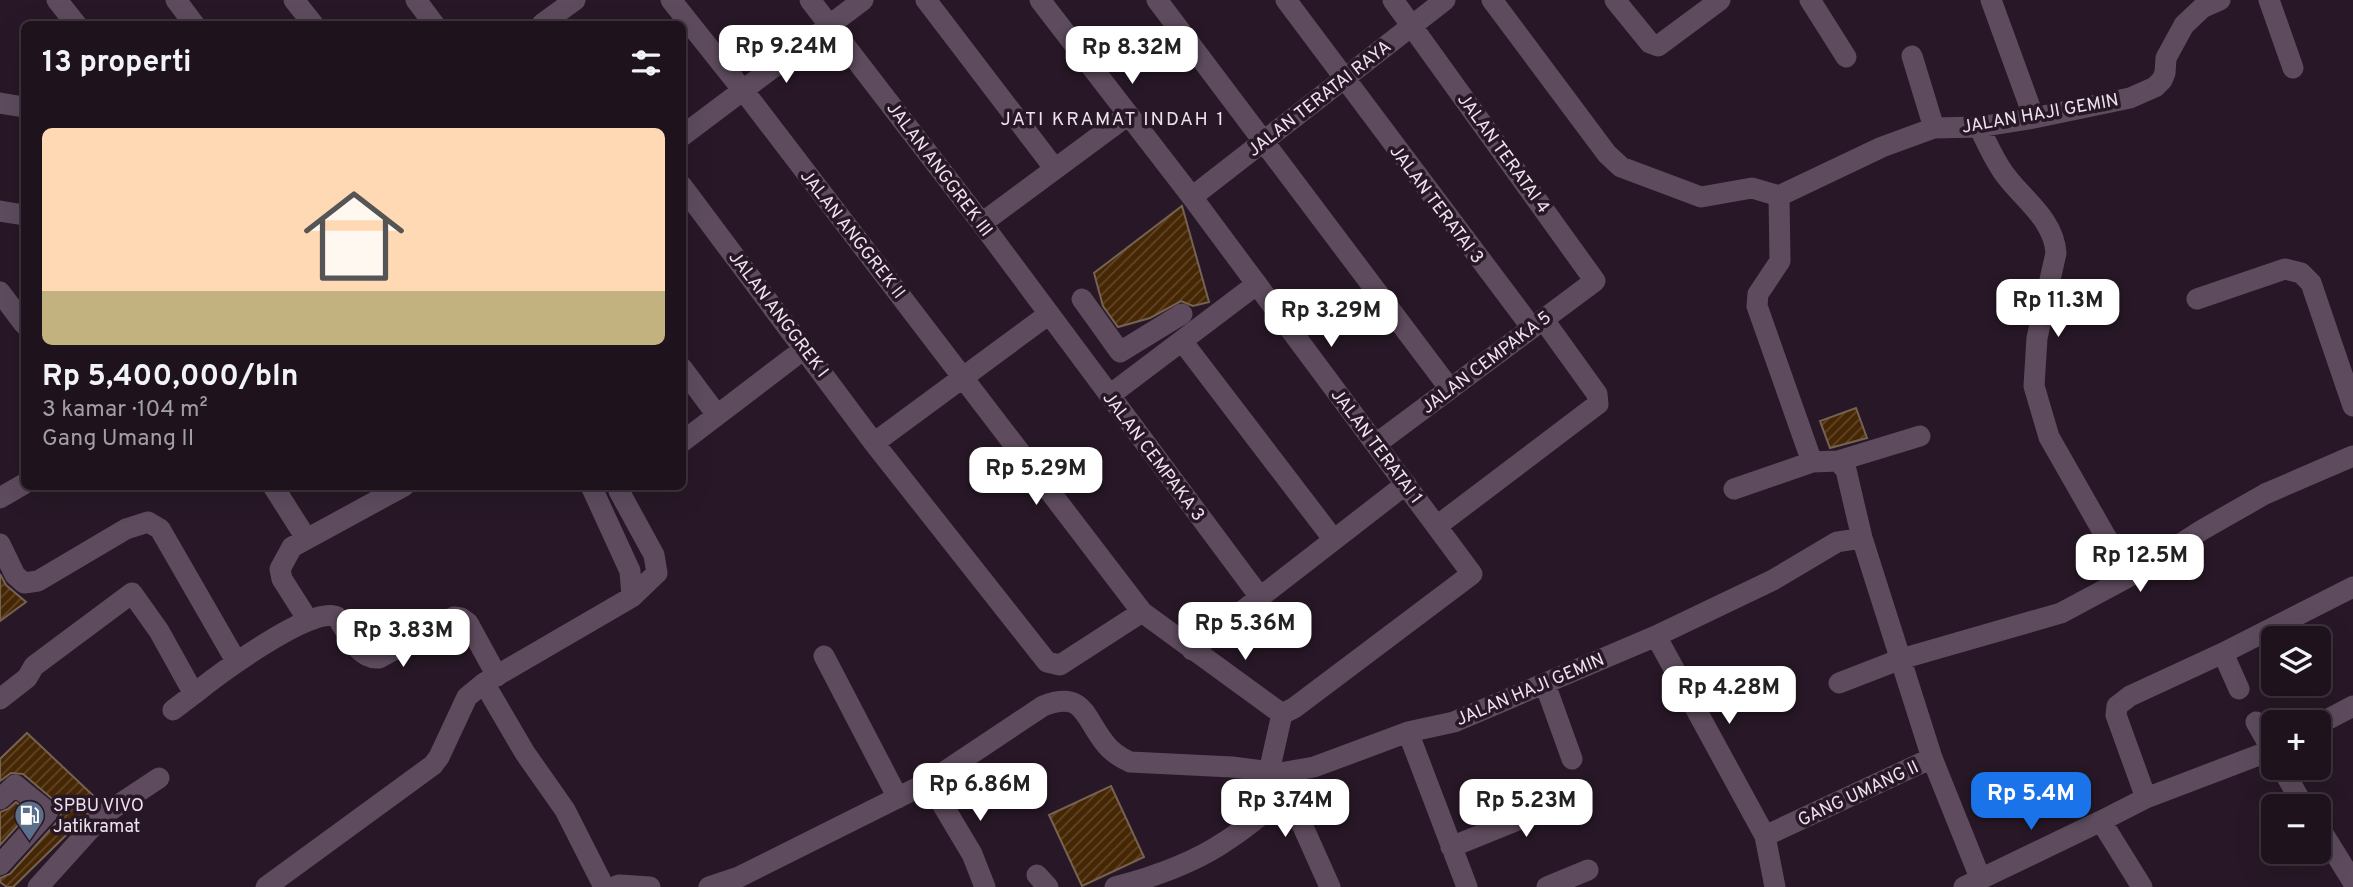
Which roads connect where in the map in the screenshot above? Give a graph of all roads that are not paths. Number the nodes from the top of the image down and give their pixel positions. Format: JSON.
{"nodes":[{"id":1,"x":57,"y":0,"type":"edge"},
{"id":2,"x":176,"y":0,"type":"edge"},
{"id":3,"x":294,"y":0,"type":"edge"},
{"id":4,"x":416,"y":0,"type":"edge"},
{"id":5,"x":575,"y":0,"type":"edge"},
{"id":6,"x":671,"y":0,"type":"edge"},
{"id":7,"x":810,"y":0,"type":"edge"},
{"id":8,"x":863,"y":0,"type":"edge"},
{"id":9,"x":926,"y":0,"type":"edge"},
{"id":10,"x":1040,"y":0,"type":"edge"},
{"id":11,"x":1157,"y":0,"type":"edge"},
{"id":12,"x":1286,"y":0,"type":"edge"},
{"id":13,"x":1393,"y":0,"type":"edge"},
{"id":14,"x":1445,"y":0,"type":"edge"},
{"id":15,"x":1492,"y":0,"type":"edge"},
{"id":16,"x":1615,"y":0,"type":"edge"},
{"id":17,"x":1810,"y":0,"type":"edge"},
{"id":18,"x":1991,"y":0,"type":"edge"},
{"id":19,"x":2220,"y":0,"type":"edge"},
{"id":20,"x":2269,"y":0,"type":"edge"},
{"id":21,"x":1717,"y":1,"type":"edge"},
{"id":22,"x":548,"y":16,"type":"edge"},
{"id":23,"x":74,"y":21,"type":"edge"},
{"id":24,"x":192,"y":21,"type":"edge"},
{"id":25,"x":311,"y":21,"type":"edge"},
{"id":26,"x":432,"y":21,"type":"edge"},
{"id":27,"x":830,"y":25,"type":"junction"},
{"id":28,"x":1412,"y":26,"type":"junction"},
{"id":29,"x":1912,"y":56,"type":"dead end"},
{"id":30,"x":1846,"y":57,"type":"dead end"},
{"id":31,"x":2294,"y":68,"type":"dead end"},
{"id":32,"x":1343,"y":79,"type":"junction"},
{"id":33,"x":743,"y":91,"type":"junction"},
{"id":34,"x":1128,"y":115,"type":"junction"},
{"id":35,"x":2034,"y":118,"type":"junction"},
{"id":36,"x":1979,"y":127,"type":"junction"},
{"id":37,"x":1934,"y":128,"type":"junction"},
{"id":38,"x":686,"y":133,"type":"edge"},
{"id":39,"x":1262,"y":142,"type":"junction"},
{"id":40,"x":1055,"y":169,"type":"junction"},
{"id":41,"x":686,"y":191,"type":"edge"},
{"id":42,"x":1779,"y":196,"type":"junction"},
{"id":43,"x":1192,"y":197,"type":"junction"},
{"id":44,"x":0,"y":211,"type":"edge"},
{"id":45,"x":21,"y":214,"type":"edge"},
{"id":46,"x":982,"y":223,"type":"junction"},
{"id":47,"x":1595,"y":281,"type":"joint"},
{"id":48,"x":1257,"y":284,"type":"junction"},
{"id":49,"x":0,"y":292,"type":"edge"},
{"id":50,"x":1082,"y":299,"type":"dead end"},
{"id":51,"x":2197,"y":299,"type":"dead end"},
{"id":52,"x":1049,"y":314,"type":"junction"},
{"id":53,"x":1182,"y":314,"type":"dead end"},
{"id":54,"x":21,"y":320,"type":"edge"},
{"id":55,"x":1538,"y":324,"type":"junction"},
{"id":56,"x":1151,"y":334,"type":"junction"},
{"id":57,"x":1173,"y":347,"type":"junction"},
{"id":58,"x":804,"y":349,"type":"junction"},
{"id":59,"x":686,"y":373,"type":"edge"},
{"id":60,"x":963,"y":377,"type":"junction"},
{"id":61,"x":1450,"y":389,"type":"junction"},
{"id":62,"x":1110,"y":395,"type":"junction"},
{"id":63,"x":2353,"y":406,"type":"edge"},
{"id":64,"x":717,"y":415,"type":"junction"},
{"id":65,"x":1920,"y":436,"type":"dead end"},
{"id":66,"x":686,"y":439,"type":"edge"},
{"id":67,"x":874,"y":443,"type":"junction"},
{"id":68,"x":1376,"y":444,"type":"junction"},
{"id":69,"x":2353,"y":456,"type":"edge"},
{"id":70,"x":1812,"y":461,"type":"junction"},
{"id":71,"x":1838,"y":461,"type":"junction"},
{"id":72,"x":1406,"y":484,"type":"junction"},
{"id":73,"x":21,"y":486,"type":"edge"},
{"id":74,"x":1734,"y":489,"type":"dead end"},
{"id":75,"x":276,"y":490,"type":"edge"},
{"id":76,"x":396,"y":490,"type":"edge"},
{"id":77,"x":618,"y":490,"type":"edge"},
{"id":78,"x":622,"y":490,"type":"edge"},
{"id":79,"x":596,"y":495,"type":"edge"},
{"id":80,"x":0,"y":498,"type":"edge"},
{"id":81,"x":1437,"y":526,"type":"junction"},
{"id":82,"x":306,"y":538,"type":"junction"},
{"id":83,"x":1863,"y":538,"type":"junction"},
{"id":84,"x":1334,"y":540,"type":"junction"},
{"id":85,"x":0,"y":544,"type":"edge"},
{"id":86,"x":2132,"y":575,"type":"junction"},
{"id":87,"x":2353,"y":587,"type":"edge"},
{"id":88,"x":632,"y":597,"type":"junction"},
{"id":89,"x":1260,"y":597,"type":"junction"},
{"id":90,"x":1142,"y":612,"type":"junction"},
{"id":91,"x":308,"y":620,"type":"junction"},
{"id":92,"x":1656,"y":636,"type":"junction"},
{"id":93,"x":1192,"y":650,"type":"junction"},
{"id":94,"x":2223,"y":653,"type":"junction"},
{"id":95,"x":824,"y":656,"type":"dead end"},
{"id":96,"x":1901,"y":659,"type":"junction"},
{"id":97,"x":236,"y":661,"type":"junction"},
{"id":98,"x":491,"y":680,"type":"junction"},
{"id":99,"x":1839,"y":683,"type":"dead end"},
{"id":100,"x":1545,"y":684,"type":"junction"},
{"id":101,"x":2239,"y":689,"type":"dead end"},
{"id":102,"x":194,"y":694,"type":"junction"},
{"id":103,"x":0,"y":699,"type":"edge"},
{"id":104,"x":2353,"y":706,"type":"edge"},
{"id":105,"x":173,"y":710,"type":"dead end"},
{"id":106,"x":1282,"y":714,"type":"junction"},
{"id":107,"x":2331,"y":718,"type":"edge"},
{"id":108,"x":2256,"y":722,"type":"dead end"},
{"id":109,"x":2261,"y":731,"type":"edge"},
{"id":110,"x":1408,"y":732,"type":"junction"},
{"id":111,"x":1932,"y":758,"type":"junction"},
{"id":112,"x":1572,"y":759,"type":"dead end"},
{"id":113,"x":2261,"y":760,"type":"edge"},
{"id":114,"x":1274,"y":773,"type":"junction"},
{"id":115,"x":159,"y":778,"type":"dead end"},
{"id":116,"x":929,"y":782,"type":"junction"},
{"id":117,"x":1287,"y":794,"type":"junction"},
{"id":118,"x":898,"y":798,"type":"junction"},
{"id":119,"x":2146,"y":798,"type":"junction"},
{"id":120,"x":0,"y":799,"type":"edge"},
{"id":121,"x":1550,"y":807,"type":"dead end"},
{"id":122,"x":2101,"y":821,"type":"junction"},
{"id":123,"x":1765,"y":836,"type":"junction"},
{"id":124,"x":1451,"y":846,"type":"junction"},
{"id":125,"x":2331,"y":846,"type":"edge"},
{"id":126,"x":0,"y":865,"type":"edge"},
{"id":127,"x":1588,"y":870,"type":"dead end"},
{"id":128,"x":2353,"y":882,"type":"edge"},
{"id":129,"x":1972,"y":883,"type":"edge"},
{"id":130,"x":38,"y":887,"type":"edge"},
{"id":131,"x":266,"y":887,"type":"edge"},
{"id":132,"x":604,"y":887,"type":"edge"},
{"id":133,"x":614,"y":887,"type":"edge"},
{"id":134,"x":650,"y":887,"type":"edge"},
{"id":135,"x":709,"y":887,"type":"edge"},
{"id":136,"x":985,"y":887,"type":"edge"},
{"id":137,"x":1115,"y":887,"type":"edge"},
{"id":138,"x":1331,"y":887,"type":"edge"},
{"id":139,"x":1466,"y":887,"type":"edge"},
{"id":140,"x":1547,"y":887,"type":"edge"},
{"id":141,"x":1775,"y":887,"type":"edge"},
{"id":142,"x":2142,"y":887,"type":"edge"}],
"edges":[{"from":1,"to":23,"type":"street"},
{"from":2,"to":24,"type":"street"},
{"from":3,"to":25,"type":"street"},
{"from":4,"to":26,"type":"street"},
{"from":5,"to":22,"type":"street"},
{"from":6,"to":33,"type":"street","name":"JALAN ANGGREK II"},
{"from":7,"to":27,"type":"street","name":"JALAN ANGGREK III"},
{"from":8,"to":27,"type":"street"},
{"from":9,"to":40,"type":"street"},
{"from":10,"to":34,"type":"street","name":"JALAN TERATAI 1"},
{"from":11,"to":39,"type":"street"},
{"from":12,"to":32,"type":"street","name":"JALAN TERATAI 3"},
{"from":13,"to":28,"type":"street","name":"JALAN TERATAI 4"},
{"from":14,"to":28,"type":"street","name":"JALAN TERATAI RAYA"},
{"from":15,"to":42,"type":"street"},
{"from":16,"to":21,"type":"street"},
{"from":17,"to":30,"type":"street"},
{"from":18,"to":35,"type":"street"},
{"from":19,"to":35,"type":"street","name":"JALAN HAJI GEMIN"},
{"from":20,"to":31,"type":"street"},
{"from":27,"to":33,"type":"street"},
{"from":27,"to":46,"type":"street","name":"JALAN ANGGREK III"},
{"from":28,"to":32,"type":"street","name":"JALAN TERATAI RAYA"},
{"from":28,"to":47,"type":"street","name":"JALAN TERATAI 4"},
{"from":29,"to":37,"type":"street"},
{"from":32,"to":39,"type":"street","name":"JALAN TERATAI RAYA"},
{"from":32,"to":55,"type":"street","name":"JALAN TERATAI 3"},
{"from":33,"to":38,"type":"street"},
{"from":33,"to":60,"type":"street","name":"JALAN ANGGREK II"},
{"from":34,"to":40,"type":"street"},
{"from":34,"to":43,"type":"street","name":"JALAN TERATAI 1"},
{"from":35,"to":36,"type":"street","name":"JALAN HAJI GEMIN"},
{"from":36,"to":37,"type":"street","name":"JALAN HAJI GEMIN"},
{"from":36,"to":86,"type":"street"},
{"from":37,"to":42,"type":"street","name":"JALAN HAJI GEMIN"},
{"from":39,"to":43,"type":"street","name":"JALAN TERATAI RAYA"},
{"from":39,"to":61,"type":"street"},
{"from":40,"to":46,"type":"street"},
{"from":41,"to":58,"type":"street","name":"JALAN ANGGREK I"},
{"from":42,"to":70,"type":"street"},
{"from":43,"to":48,"type":"street","name":"JALAN TERATAI 1"},
{"from":44,"to":45,"type":"street"},
{"from":46,"to":52,"type":"street","name":"JALAN ANGGREK III"},
{"from":47,"to":55,"type":"street","name":"JALAN CEMPAKA 5"},
{"from":48,"to":57,"type":"street"},
{"from":48,"to":68,"type":"street","name":"JALAN TERATAI 1"},
{"from":49,"to":54,"type":"street"},
{"from":50,"to":56,"type":"street"},
{"from":51,"to":63,"type":"street"},
{"from":52,"to":60,"type":"street"},
{"from":52,"to":62,"type":"street","name":"JALAN CEMPAKA 3"},
{"from":53,"to":56,"type":"street"},
{"from":55,"to":61,"type":"street","name":"JALAN CEMPAKA 5"},
{"from":55,"to":81,"type":"street","name":"JALAN TERATAI 3"},
{"from":56,"to":57,"type":"street"},
{"from":57,"to":62,"type":"street"},
{"from":57,"to":84,"type":"street"},
{"from":58,"to":64,"type":"street"},
{"from":58,"to":67,"type":"street","name":"JALAN ANGGREK I"},
{"from":59,"to":64,"type":"street"},
{"from":60,"to":67,"type":"street"},
{"from":60,"to":90,"type":"street","name":"JALAN ANGGREK II"},
{"from":61,"to":68,"type":"street","name":"JALAN CEMPAKA 5"},
{"from":62,"to":89,"type":"street","name":"JALAN CEMPAKA 3"},
{"from":64,"to":66,"type":"street"},
{"from":65,"to":71,"type":"street"},
{"from":67,"to":90,"type":"street","name":"JALAN ANGGREK I"},
{"from":68,"to":72,"type":"street","name":"JALAN TERATAI 1"},
{"from":69,"to":86,"type":"street"},
{"from":70,"to":71,"type":"street"},
{"from":70,"to":74,"type":"street"},
{"from":71,"to":83,"type":"street"},
{"from":72,"to":81,"type":"street","name":"JALAN TERATAI 1"},
{"from":72,"to":84,"type":"street"},
{"from":73,"to":80,"type":"street"},
{"from":75,"to":82,"type":"street"},
{"from":76,"to":82,"type":"street"},
{"from":77,"to":79,"type":"street"},
{"from":78,"to":88,"type":"street"},
{"from":79,"to":88,"type":"street"},
{"from":81,"to":106,"type":"street"},
{"from":82,"to":91,"type":"street"},
{"from":83,"to":92,"type":"street","name":"JALAN HAJI GEMIN"},
{"from":83,"to":96,"type":"street"},
{"from":84,"to":89,"type":"street"},
{"from":85,"to":97,"type":"street"},
{"from":86,"to":96,"type":"street"},
{"from":87,"to":94,"type":"street"},
{"from":88,"to":98,"type":"street"},
{"from":89,"to":93,"type":"street"},
{"from":90,"to":93,"type":"street","name":"JALAN ANGGREK II"},
{"from":91,"to":97,"type":"street"},
{"from":91,"to":98,"type":"street"},
{"from":92,"to":100,"type":"street","name":"JALAN HAJI GEMIN"},
{"from":92,"to":123,"type":"street"},
{"from":93,"to":106,"type":"street"},
{"from":94,"to":101,"type":"street"},
{"from":94,"to":119,"type":"street"},
{"from":95,"to":118,"type":"street"},
{"from":96,"to":99,"type":"street"},
{"from":96,"to":111,"type":"street","name":"GANG UMANG II"},
{"from":97,"to":102,"type":"street"},
{"from":98,"to":131,"type":"street"},
{"from":98,"to":132,"type":"street"},
{"from":100,"to":110,"type":"street","name":"JALAN HAJI GEMIN"},
{"from":100,"to":112,"type":"street"},
{"from":102,"to":103,"type":"street"},
{"from":102,"to":105,"type":"street"},
{"from":104,"to":107,"type":"street"},
{"from":106,"to":114,"type":"street"},
{"from":108,"to":109,"type":"street"},
{"from":110,"to":114,"type":"street","name":"JALAN HAJI GEMIN"},
{"from":110,"to":124,"type":"street"},
{"from":111,"to":123,"type":"street","name":"GANG UMANG II"},
{"from":111,"to":129,"type":"street"},
{"from":113,"to":119,"type":"street"},
{"from":114,"to":116,"type":"street","name":"JALAN HAJI GEMIN"},
{"from":114,"to":117,"type":"street"},
{"from":115,"to":130,"type":"street"},
{"from":116,"to":118,"type":"street","name":"JALAN HAJI GEMIN"},
{"from":116,"to":136,"type":"street"},
{"from":117,"to":137,"type":"street"},
{"from":117,"to":138,"type":"street"},
{"from":118,"to":135,"type":"street","name":"JALAN HAJI GEMIN"},
{"from":119,"to":122,"type":"street"},
{"from":120,"to":126,"type":"street"},
{"from":121,"to":124,"type":"street"},
{"from":122,"to":129,"type":"street"},
{"from":122,"to":142,"type":"street"},
{"from":123,"to":141,"type":"street"},
{"from":124,"to":139,"type":"street"},
{"from":125,"to":128,"type":"street"},
{"from":127,"to":140,"type":"street"},
{"from":133,"to":134,"type":"street"}]}
